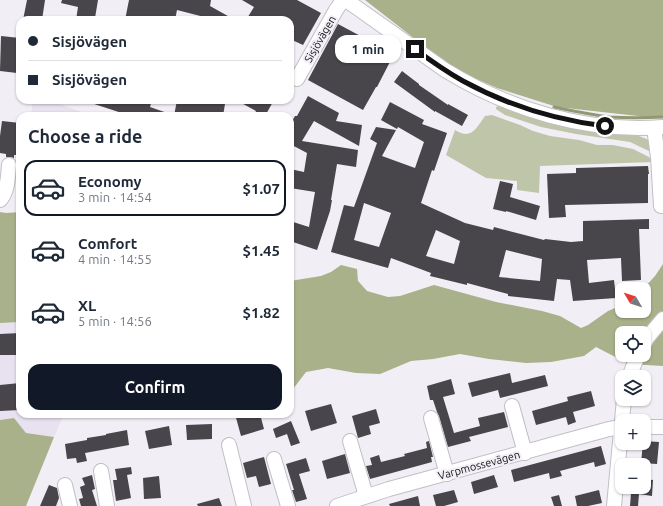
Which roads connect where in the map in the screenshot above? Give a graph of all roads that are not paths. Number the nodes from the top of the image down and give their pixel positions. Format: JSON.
{"nodes":[{"id":1,"x":343,"y":0,"type":"edge"},
{"id":2,"x":346,"y":0,"type":"edge"},
{"id":3,"x":297,"y":79,"type":"dead end"},
{"id":4,"x":661,"y":130,"type":"edge"},
{"id":5,"x":9,"y":165,"type":"dead end"},
{"id":6,"x":0,"y":200,"type":"edge"},
{"id":7,"x":661,"y":206,"type":"dead end"},
{"id":8,"x":663,"y":319,"type":"edge"},
{"id":9,"x":651,"y":333,"type":"edge"},
{"id":10,"x":512,"y":406,"type":"dead end"},
{"id":11,"x":431,"y":418,"type":"dead end"},
{"id":12,"x":651,"y":427,"type":"edge"},
{"id":13,"x":663,"y":427,"type":"edge"},
{"id":14,"x":615,"y":428,"type":"edge"},
{"id":15,"x":350,"y":441,"type":"dead end"},
{"id":16,"x":229,"y":445,"type":"dead end"},
{"id":17,"x":620,"y":450,"type":"edge"},
{"id":18,"x":525,"y":453,"type":"junction"},
{"id":19,"x":274,"y":459,"type":"dead end"},
{"id":20,"x":101,"y":471,"type":"dead end"},
{"id":21,"x":447,"y":474,"type":"junction"},
{"id":22,"x":64,"y":485,"type":"dead end"},
{"id":23,"x":366,"y":496,"type":"junction"},
{"id":24,"x":70,"y":506,"type":"edge"},
{"id":25,"x":107,"y":506,"type":"edge"},
{"id":26,"x":244,"y":506,"type":"edge"},
{"id":27,"x":288,"y":506,"type":"edge"},
{"id":28,"x":337,"y":506,"type":"edge"},
{"id":29,"x":614,"y":506,"type":"edge"}],
"edges":[{"from":1,"to":3,"type":"street","name":"Sisjövägen"},
{"from":2,"to":4,"type":"street"},
{"from":4,"to":7,"type":"street"},
{"from":5,"to":6,"type":"street"},
{"from":8,"to":9,"type":"street"},
{"from":10,"to":18,"type":"street"},
{"from":11,"to":21,"type":"street"},
{"from":12,"to":13,"type":"street"},
{"from":14,"to":18,"type":"street","name":"Varpmossevägen"},
{"from":15,"to":23,"type":"street"},
{"from":16,"to":26,"type":"street"},
{"from":17,"to":29,"type":"street"},
{"from":18,"to":21,"type":"street","name":"Varpmossevägen"},
{"from":19,"to":27,"type":"street"},
{"from":20,"to":25,"type":"street"},
{"from":21,"to":23,"type":"street","name":"Varpmossevägen"},
{"from":22,"to":24,"type":"street"},
{"from":23,"to":28,"type":"street","name":"Varpmossevägen"}]}
